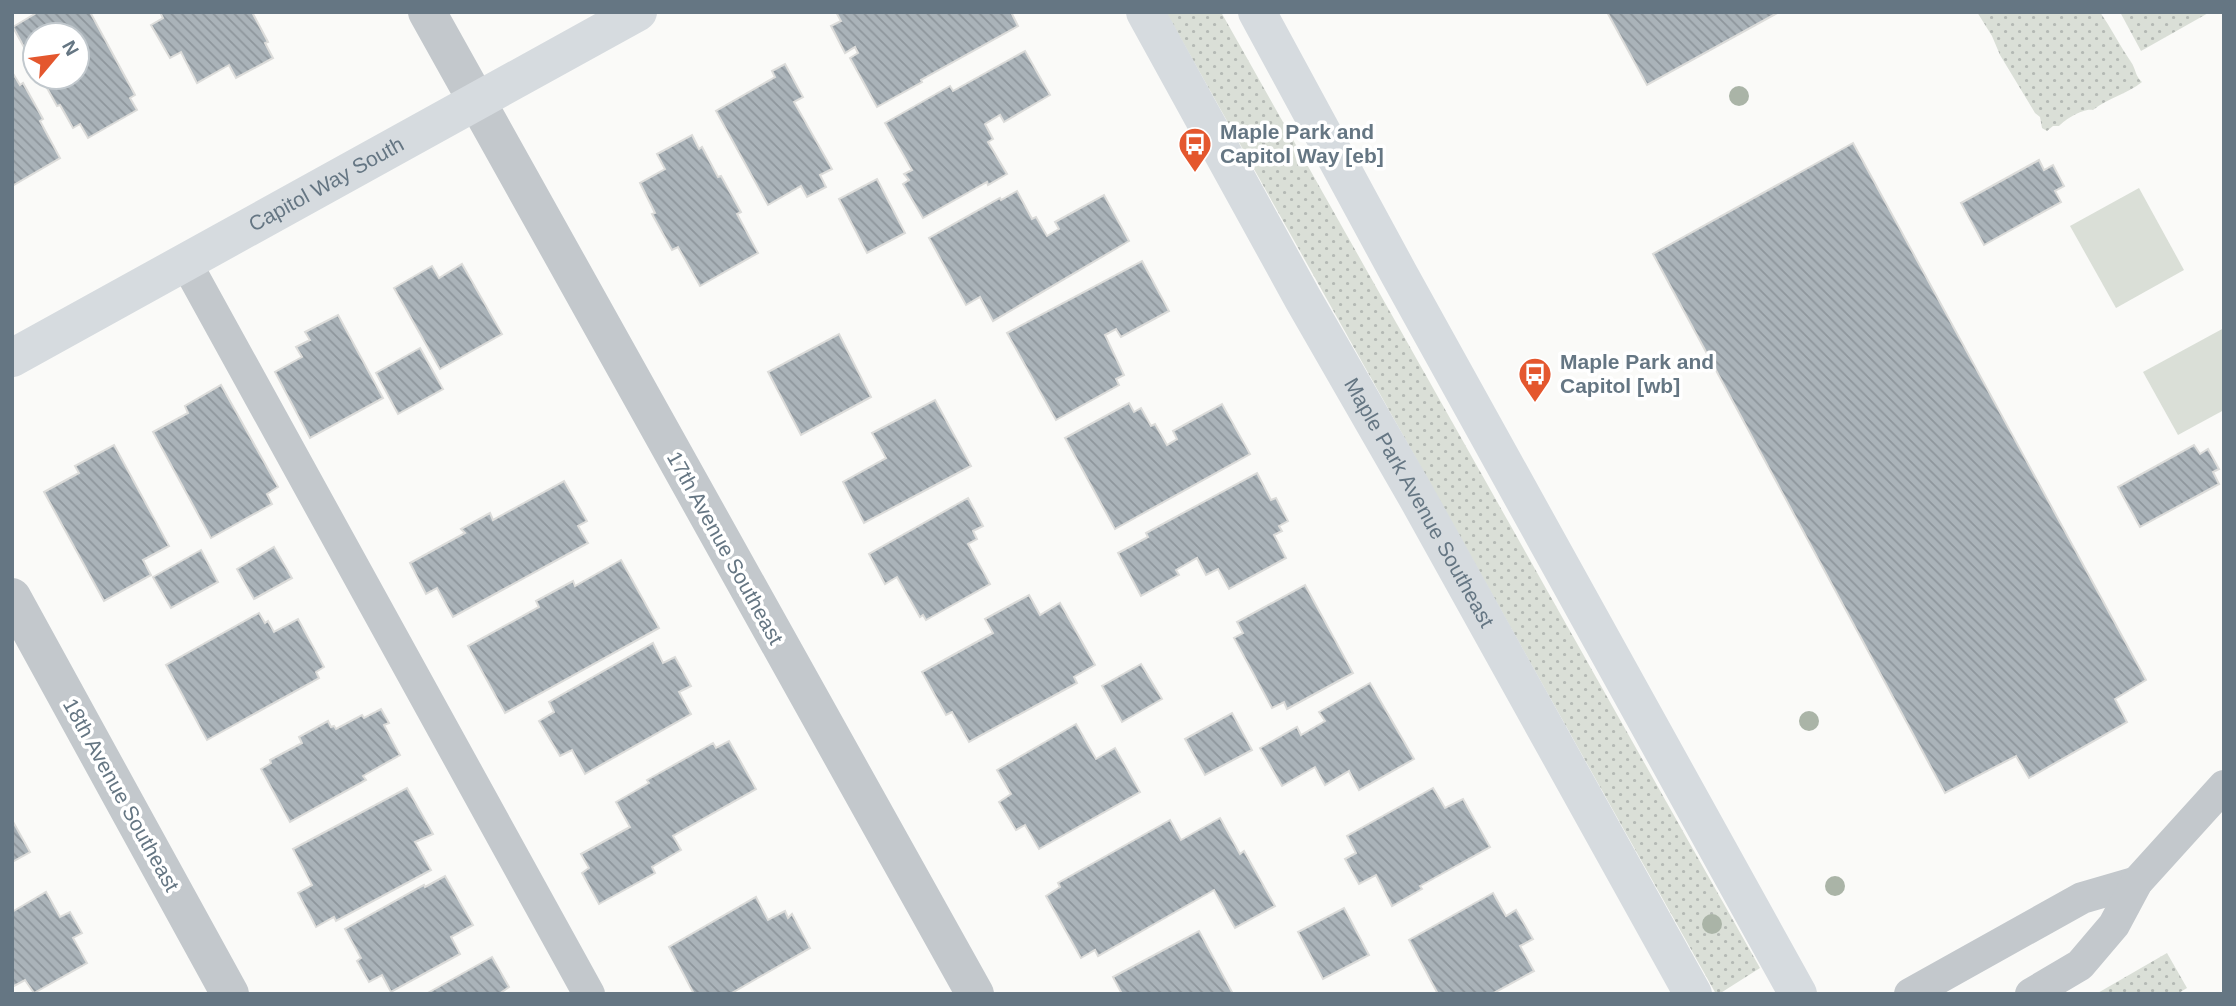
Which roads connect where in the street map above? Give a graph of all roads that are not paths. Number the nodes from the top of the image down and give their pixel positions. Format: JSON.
{"nodes":[{"id":1,"x":427,"y":12,"type":"edge"},
{"id":2,"x":638,"y":12,"type":"edge"},
{"id":3,"x":1144,"y":12,"type":"edge"},
{"id":4,"x":1257,"y":12,"type":"edge"},
{"id":5,"x":477,"y":102,"type":"junction"},
{"id":6,"x":185,"y":261,"type":"junction"},
{"id":7,"x":12,"y":358,"type":"edge"},
{"id":8,"x":12,"y":597,"type":"edge"},
{"id":9,"x":2224,"y":786,"type":"edge"},
{"id":10,"x":2137,"y":882,"type":"junction"},
{"id":11,"x":230,"y":994,"type":"edge"},
{"id":12,"x":589,"y":994,"type":"edge"},
{"id":13,"x":975,"y":994,"type":"edge"},
{"id":14,"x":1693,"y":994,"type":"edge"},
{"id":15,"x":1798,"y":994,"type":"edge"},
{"id":16,"x":1910,"y":994,"type":"edge"},
{"id":17,"x":2031,"y":994,"type":"edge"}],
"edges":[{"from":1,"to":5,"type":"street","name":"17th Avenue Southeast"},
{"from":2,"to":5,"type":"street","name":"Capitol Way South"},
{"from":3,"to":14,"type":"street","name":"Maple Park Avenue Southeast"},
{"from":4,"to":15,"type":"street"},
{"from":5,"to":6,"type":"street","name":"Capitol Way South"},
{"from":5,"to":13,"type":"street","name":"17th Avenue Southeast"},
{"from":6,"to":7,"type":"street","name":"Capitol Way South"},
{"from":6,"to":12,"type":"lane"},
{"from":8,"to":11,"type":"street","name":"18th Avenue Southeast"},
{"from":9,"to":10,"type":"lane"},
{"from":10,"to":16,"type":"lane"},
{"from":10,"to":17,"type":"lane"}]}
